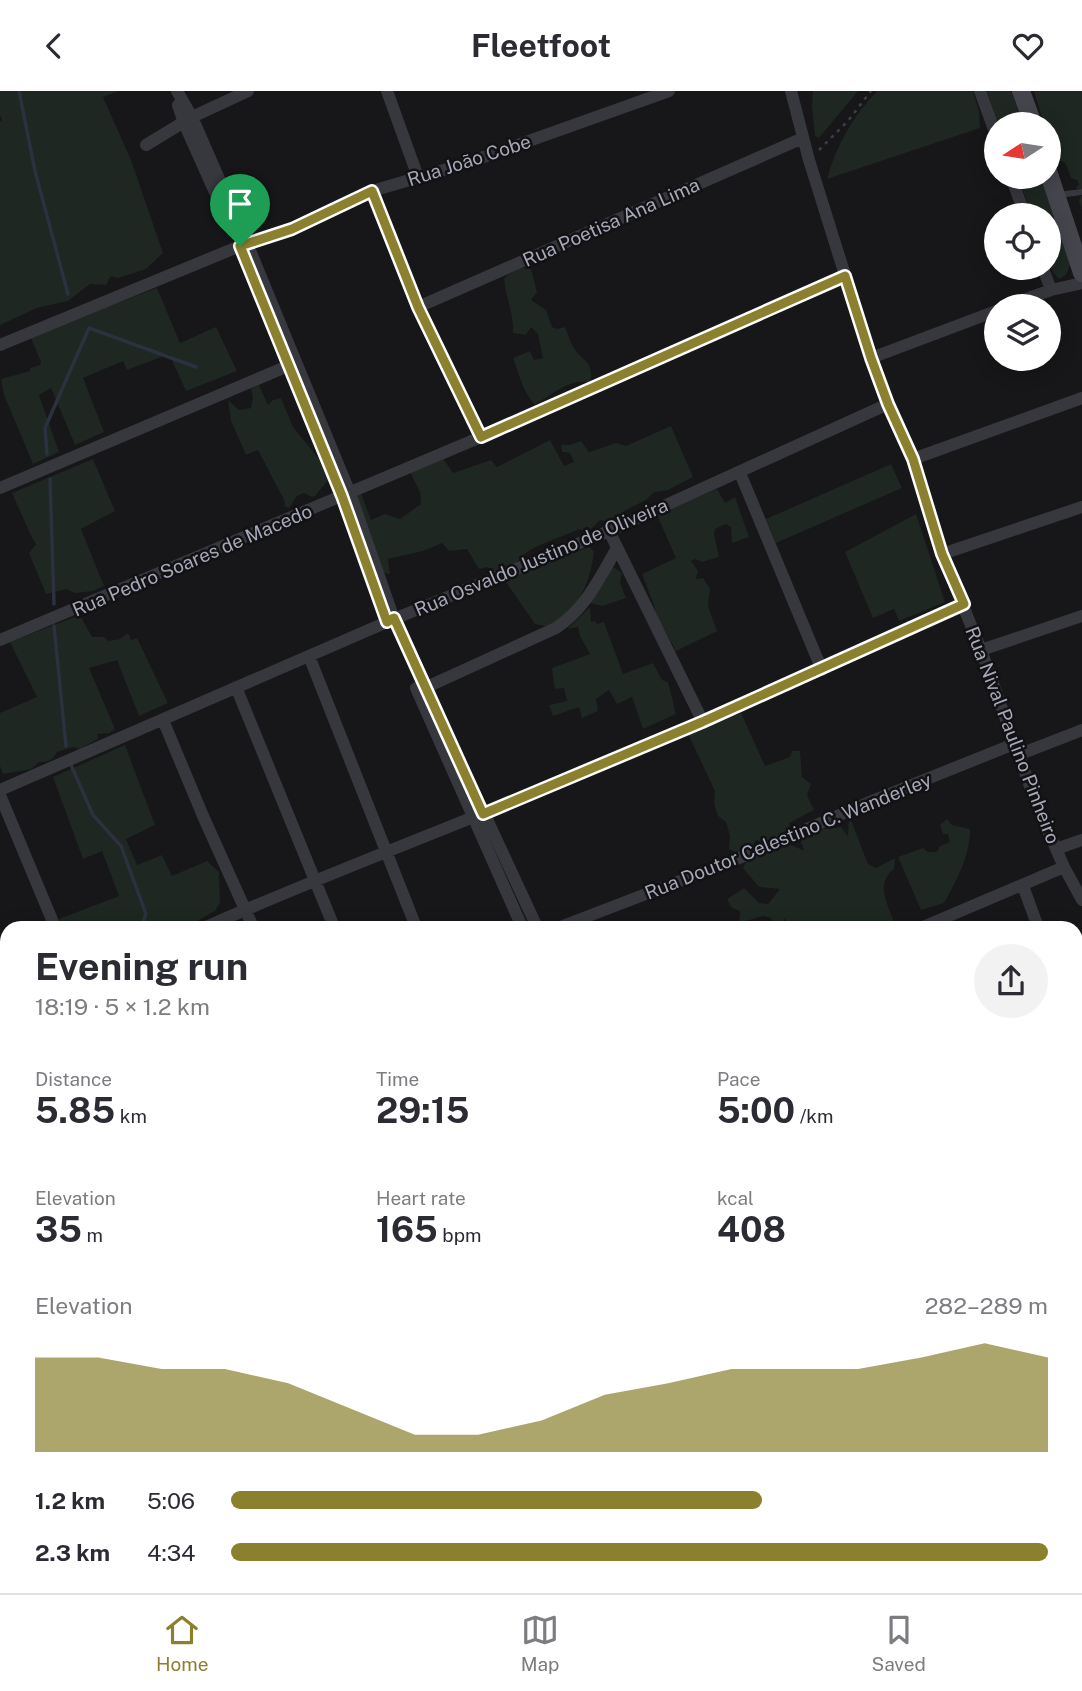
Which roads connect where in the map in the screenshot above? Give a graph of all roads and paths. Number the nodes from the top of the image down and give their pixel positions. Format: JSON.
{"nodes":[{"id":1,"x":176,"y":91,"type":"edge"},
{"id":2,"x":248,"y":91,"type":"edge"},
{"id":3,"x":387,"y":91,"type":"edge"},
{"id":4,"x":669,"y":91,"type":"edge"},
{"id":5,"x":790,"y":91,"type":"edge"},
{"id":6,"x":871,"y":91,"type":"edge"},
{"id":7,"x":980,"y":91,"type":"edge"},
{"id":8,"x":1021,"y":91,"type":"edge"},
{"id":9,"x":988,"y":112,"type":"edge"},
{"id":10,"x":1028,"y":112,"type":"edge"},
{"id":11,"x":188,"y":120,"type":"junction"},
{"id":12,"x":803,"y":138,"type":"junction"},
{"id":13,"x":146,"y":145,"type":"dead end"},
{"id":14,"x":809,"y":160,"type":"junction"},
{"id":15,"x":418,"y":177,"type":"junction"},
{"id":16,"x":1054,"y":189,"type":"edge"},
{"id":17,"x":372,"y":191,"type":"junction"},
{"id":18,"x":1082,"y":192,"type":"edge"},
{"id":19,"x":1056,"y":196,"type":"junction"},
{"id":20,"x":243,"y":244,"type":"junction"},
{"id":21,"x":1082,"y":273,"type":"edge"},
{"id":22,"x":845,"y":276,"type":"junction"},
{"id":23,"x":1047,"y":280,"type":"edge"},
{"id":24,"x":1082,"y":283,"type":"edge"},
{"id":25,"x":1051,"y":290,"type":"junction"},
{"id":26,"x":1040,"y":294,"type":"edge"},
{"id":27,"x":418,"y":307,"type":"junction"},
{"id":28,"x":984,"y":316,"type":"edge"},
{"id":29,"x":0,"y":345,"type":"edge"},
{"id":30,"x":871,"y":358,"type":"junction"},
{"id":31,"x":292,"y":365,"type":"junction"},
{"id":32,"x":1082,"y":398,"type":"edge"},
{"id":33,"x":888,"y":404,"type":"junction"},
{"id":34,"x":481,"y":437,"type":"junction"},
{"id":35,"x":913,"y":459,"type":"junction"},
{"id":36,"x":740,"y":473,"type":"junction"},
{"id":37,"x":0,"y":488,"type":"edge"},
{"id":38,"x":346,"y":494,"type":"junction"},
{"id":39,"x":1082,"y":507,"type":"edge"},
{"id":40,"x":609,"y":531,"type":"junction"},
{"id":41,"x":617,"y":548,"type":"junction"},
{"id":42,"x":942,"y":554,"type":"junction"},
{"id":43,"x":964,"y":604,"type":"junction"},
{"id":44,"x":1082,"y":616,"type":"edge"},
{"id":45,"x":391,"y":620,"type":"junction"},
{"id":46,"x":0,"y":640,"type":"edge"},
{"id":47,"x":981,"y":650,"type":"junction"},
{"id":48,"x":309,"y":656,"type":"junction"},
{"id":49,"x":822,"y":670,"type":"junction"},
{"id":50,"x":236,"y":687,"type":"junction"},
{"id":51,"x":422,"y":689,"type":"junction"},
{"id":52,"x":163,"y":720,"type":"junction"},
{"id":53,"x":702,"y":722,"type":"junction"},
{"id":54,"x":1082,"y":730,"type":"edge"},
{"id":55,"x":1016,"y":750,"type":"junction"},
{"id":56,"x":0,"y":790,"type":"edge"},
{"id":57,"x":0,"y":795,"type":"edge"},
{"id":58,"x":477,"y":815,"type":"junction"},
{"id":59,"x":1082,"y":840,"type":"edge"},
{"id":60,"x":1056,"y":849,"type":"junction"},
{"id":61,"x":385,"y":852,"type":"junction"},
{"id":62,"x":1064,"y":867,"type":"junction"},
{"id":63,"x":314,"y":880,"type":"junction"},
{"id":64,"x":1023,"y":886,"type":"junction"},
{"id":65,"x":1082,"y":900,"type":"edge"},
{"id":66,"x":246,"y":910,"type":"junction"},
{"id":67,"x":52,"y":921,"type":"edge"},
{"id":68,"x":220,"y":921,"type":"edge"},
{"id":69,"x":251,"y":921,"type":"edge"},
{"id":70,"x":331,"y":921,"type":"edge"},
{"id":71,"x":414,"y":921,"type":"edge"},
{"id":72,"x":520,"y":921,"type":"edge"},
{"id":73,"x":534,"y":921,"type":"edge"},
{"id":74,"x":576,"y":921,"type":"edge"},
{"id":75,"x":938,"y":921,"type":"edge"},
{"id":76,"x":1036,"y":921,"type":"edge"}],
"edges":[{"from":1,"to":11,"type":"street"},
{"from":2,"to":11,"type":"street"},
{"from":3,"to":15,"type":"street"},
{"from":4,"to":15,"type":"street","name":"Rua João Cobe"},
{"from":5,"to":12,"type":"street","name":"Rua Nival Paulino Pinheiro"},
{"from":6,"to":14,"type":"path"},
{"from":7,"to":9,"type":"street"},
{"from":8,"to":10,"type":"main road"},
{"from":11,"to":13,"type":"street"},
{"from":11,"to":20,"type":"street"},
{"from":12,"to":14,"type":"street","name":"Rua Nival Paulino Pinheiro"},
{"from":12,"to":27,"type":"street","name":"Rua Poetisa Ana Lima"},
{"from":14,"to":22,"type":"street","name":"Rua Nival Paulino Pinheiro"},
{"from":15,"to":17,"type":"street","name":"Rua João Cobe"},
{"from":16,"to":19,"type":"main road"},
{"from":17,"to":20,"type":"street","name":"Rua João Cobe"},
{"from":17,"to":27,"type":"street"},
{"from":18,"to":19,"type":"lane"},
{"from":19,"to":21,"type":"main road"},
{"from":20,"to":29,"type":"street","name":"Rua João Cobe"},
{"from":20,"to":31,"type":"street"},
{"from":22,"to":30,"type":"street","name":"Rua Nival Paulino Pinheiro"},
{"from":22,"to":34,"type":"street","name":"Rua Pedro Soares de Macedo"},
{"from":23,"to":25,"type":"street"},
{"from":24,"to":25,"type":"street"},
{"from":25,"to":26,"type":"street"},
{"from":27,"to":34,"type":"street"},
{"from":28,"to":30,"type":"street"},
{"from":30,"to":33,"type":"street","name":"Rua Nival Paulino Pinheiro"},
{"from":31,"to":37,"type":"street"},
{"from":31,"to":38,"type":"street"},
{"from":32,"to":35,"type":"street"},
{"from":33,"to":35,"type":"street","name":"Rua Nival Paulino Pinheiro"},
{"from":33,"to":36,"type":"street","name":"Rua Osvaldo Justino de Oliveira"},
{"from":34,"to":38,"type":"street","name":"Rua Pedro Soares de Macedo"},
{"from":35,"to":42,"type":"street","name":"Rua Nival Paulino Pinheiro"},
{"from":36,"to":40,"type":"street","name":"Rua Osvaldo Justino de Oliveira"},
{"from":36,"to":49,"type":"street"},
{"from":38,"to":45,"type":"street"},
{"from":38,"to":46,"type":"street","name":"Rua Pedro Soares de Macedo"},
{"from":39,"to":42,"type":"street"},
{"from":40,"to":41,"type":"street"},
{"from":40,"to":45,"type":"street","name":"Rua Osvaldo Justino de Oliveira"},
{"from":41,"to":51,"type":"street"},
{"from":41,"to":53,"type":"street"},
{"from":42,"to":43,"type":"street","name":"Rua Nival Paulino Pinheiro"},
{"from":43,"to":47,"type":"street","name":"Rua Nival Paulino Pinheiro"},
{"from":43,"to":49,"type":"street"},
{"from":44,"to":47,"type":"street"},
{"from":45,"to":48,"type":"street","name":"Rua Osvaldo Justino de Oliveira"},
{"from":45,"to":51,"type":"street"},
{"from":47,"to":55,"type":"street","name":"Rua Nival Paulino Pinheiro"},
{"from":48,"to":50,"type":"street","name":"Rua Osvaldo Justino de Oliveira"},
{"from":48,"to":61,"type":"street"},
{"from":49,"to":53,"type":"street"},
{"from":50,"to":52,"type":"street","name":"Rua Osvaldo Justino de Oliveira"},
{"from":50,"to":63,"type":"street"},
{"from":51,"to":58,"type":"street"},
{"from":52,"to":56,"type":"street","name":"Rua Osvaldo Justino de Oliveira"},
{"from":52,"to":66,"type":"street"},
{"from":53,"to":58,"type":"street"},
{"from":54,"to":55,"type":"street","name":"Rua Doutor Celestino C. Wanderley"},
{"from":55,"to":60,"type":"street","name":"Rua Nival Paulino Pinheiro"},
{"from":55,"to":74,"type":"street","name":"Rua Doutor Celestino C. Wanderley"},
{"from":57,"to":67,"type":"street"},
{"from":58,"to":61,"type":"street"},
{"from":58,"to":72,"type":"street"},
{"from":58,"to":73,"type":"street"},
{"from":59,"to":60,"type":"street"},
{"from":60,"to":62,"type":"street","name":"Rua Nival Paulino Pinheiro"},
{"from":61,"to":63,"type":"street"},
{"from":61,"to":71,"type":"street"},
{"from":62,"to":64,"type":"street"},
{"from":62,"to":65,"type":"street","name":"Rua Nival Paulino Pinheiro"},
{"from":63,"to":66,"type":"street"},
{"from":63,"to":70,"type":"street"},
{"from":64,"to":75,"type":"street"},
{"from":64,"to":76,"type":"street"},
{"from":66,"to":68,"type":"street"},
{"from":66,"to":69,"type":"street"}]}
